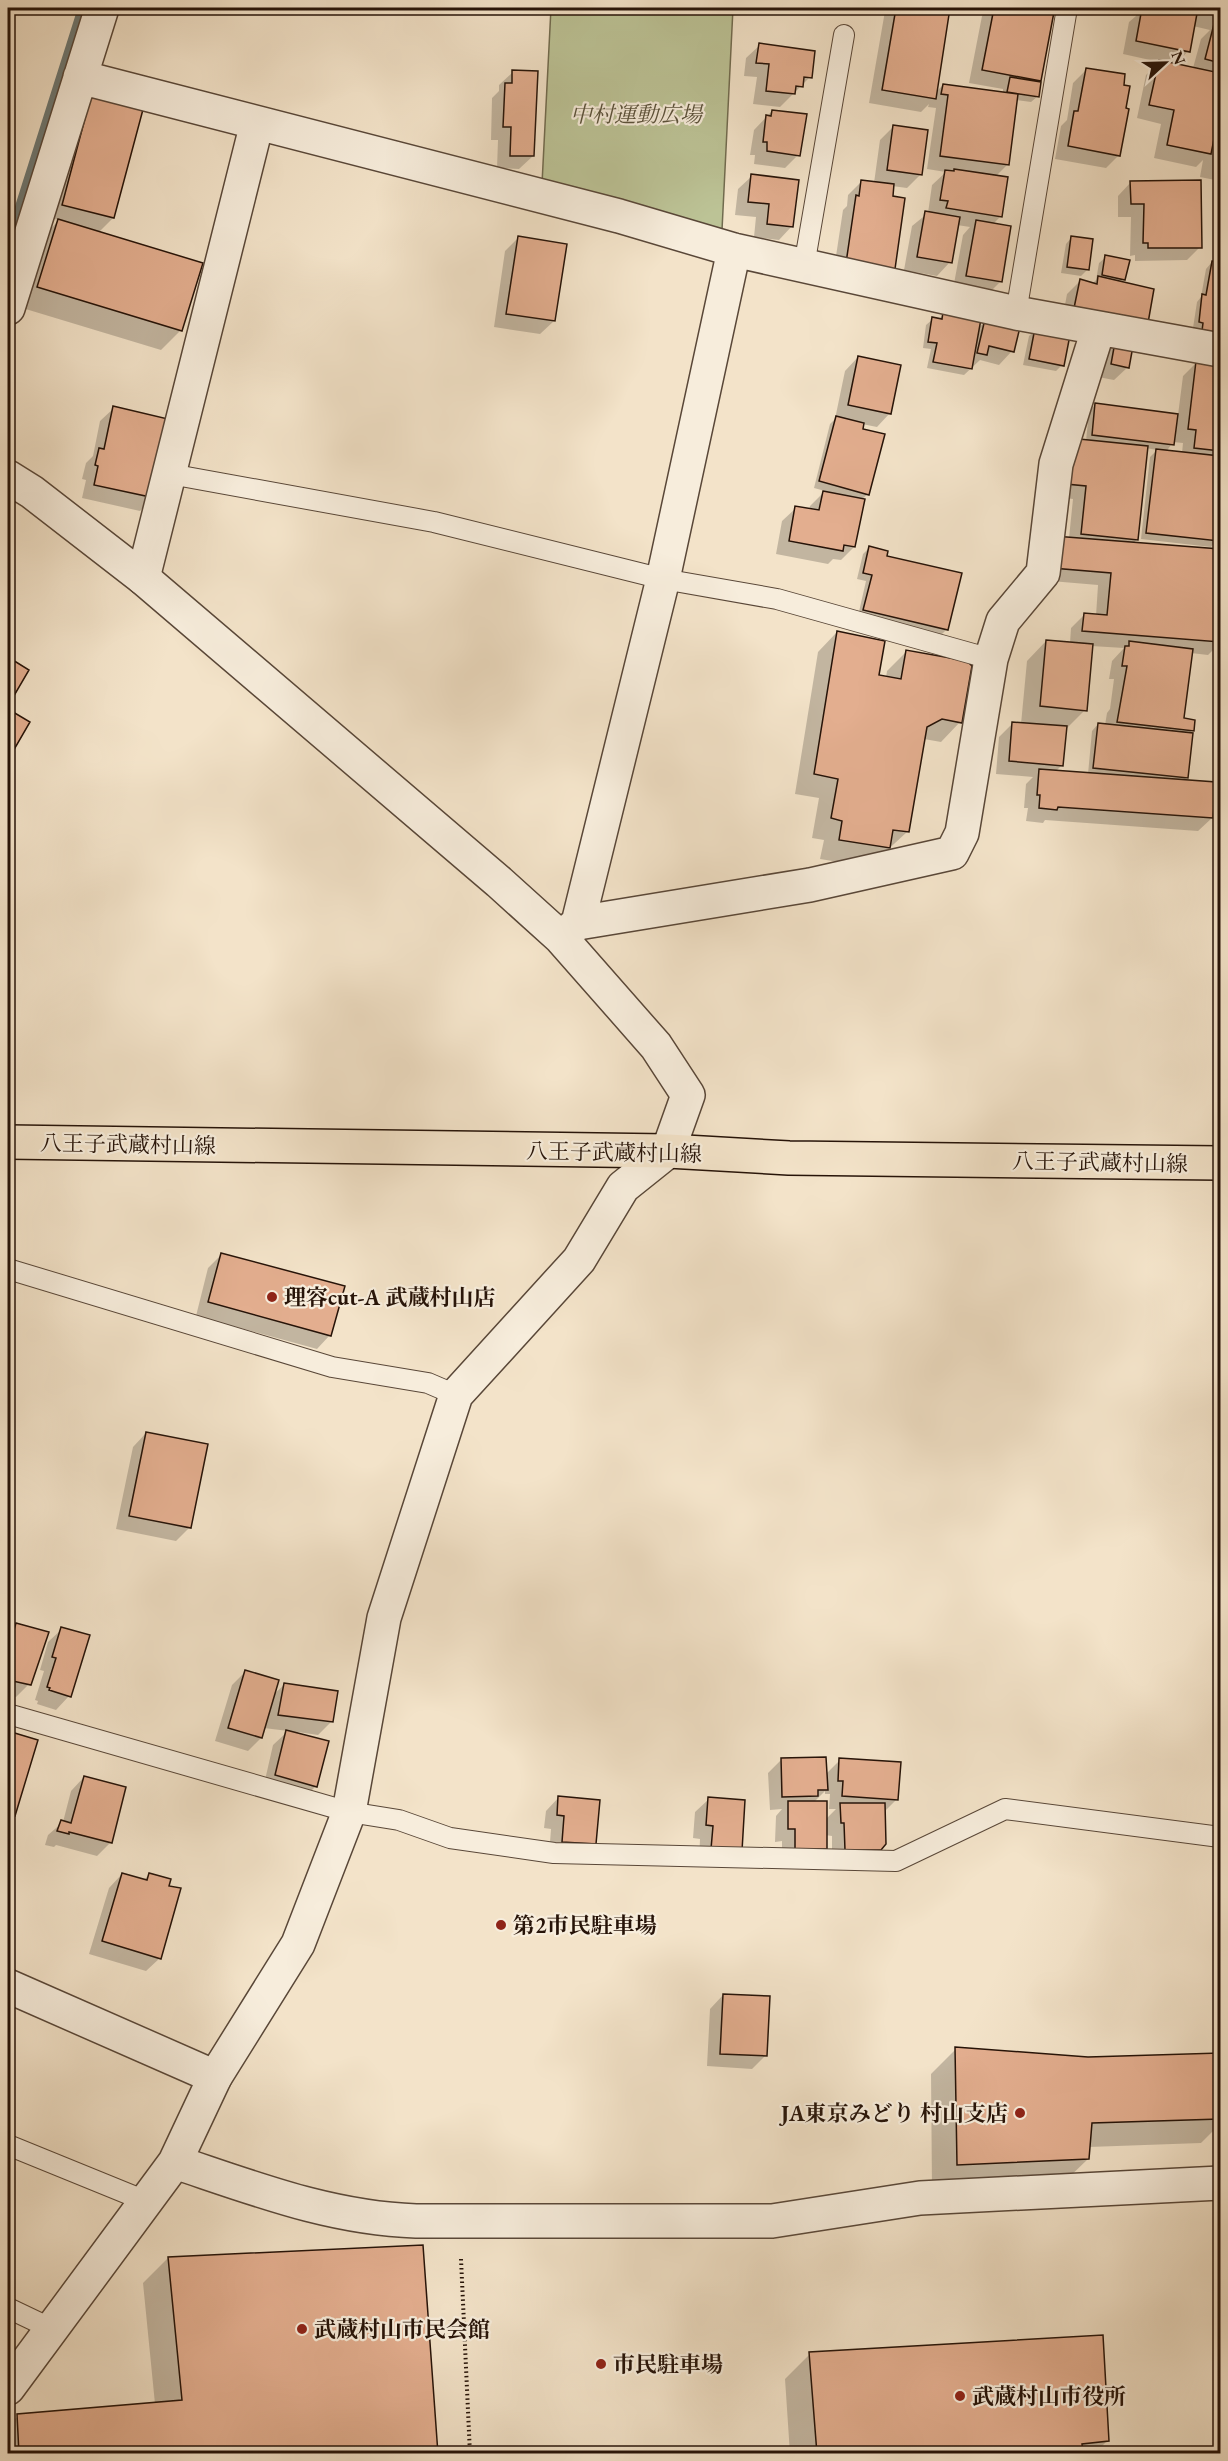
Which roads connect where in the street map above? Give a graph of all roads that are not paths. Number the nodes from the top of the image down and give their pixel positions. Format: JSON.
{"nodes":[{"id":1,"x":102,"y":8,"type":"edge"},
{"id":2,"x":1067,"y":8,"type":"edge"},
{"id":3,"x":844,"y":35,"type":"dead end"},
{"id":4,"x":80,"y":77,"type":"junction"},
{"id":5,"x":257,"y":123,"type":"junction"},
{"id":6,"x":734,"y":250,"type":"junction"},
{"id":7,"x":804,"y":266,"type":"junction"},
{"id":8,"x":8,"y":308,"type":"edge"},
{"id":9,"x":1016,"y":313,"type":"junction"},
{"id":10,"x":1098,"y":330,"type":"junction"},
{"id":11,"x":1221,"y":350,"type":"edge"},
{"id":12,"x":170,"y":474,"type":"junction"},
{"id":13,"x":8,"y":477,"type":"edge"},
{"id":14,"x":143,"y":578,"type":"junction"},
{"id":15,"x":663,"y":579,"type":"junction"},
{"id":16,"x":991,"y":659,"type":"junction"},
{"id":17,"x":570,"y":930,"type":"junction"},
{"id":18,"x":8,"y":1142,"type":"edge"},
{"id":19,"x":668,"y":1151,"type":"junction"},
{"id":20,"x":1221,"y":1163,"type":"edge"},
{"id":21,"x":8,"y":1269,"type":"edge"},
{"id":22,"x":456,"y":1395,"type":"junction"},
{"id":23,"x":8,"y":1714,"type":"edge"},
{"id":24,"x":349,"y":1812,"type":"junction"},
{"id":25,"x":1221,"y":1837,"type":"edge"},
{"id":26,"x":8,"y":1986,"type":"edge"},
{"id":27,"x":214,"y":2077,"type":"junction"},
{"id":28,"x":8,"y":2145,"type":"edge"},
{"id":29,"x":175,"y":2162,"type":"junction"},
{"id":30,"x":1221,"y":2183,"type":"edge"},
{"id":31,"x":148,"y":2202,"type":"junction"},
{"id":32,"x":8,"y":2308,"type":"edge"},
{"id":33,"x":52,"y":2329,"type":"junction"},
{"id":34,"x":8,"y":2388,"type":"edge"}],
"edges":[{"from":1,"to":4,"type":"street"},
{"from":2,"to":9,"type":"lane"},
{"from":3,"to":7,"type":"lane"},
{"from":4,"to":5,"type":"street"},
{"from":4,"to":8,"type":"street"},
{"from":5,"to":6,"type":"street"},
{"from":5,"to":12,"type":"street"},
{"from":6,"to":7,"type":"street"},
{"from":6,"to":15,"type":"street"},
{"from":7,"to":9,"type":"street"},
{"from":9,"to":10,"type":"street"},
{"from":10,"to":11,"type":"street"},
{"from":10,"to":16,"type":"street"},
{"from":12,"to":14,"type":"street"},
{"from":12,"to":15,"type":"lane"},
{"from":13,"to":14,"type":"street"},
{"from":14,"to":17,"type":"street"},
{"from":15,"to":16,"type":"lane"},
{"from":15,"to":17,"type":"street"},
{"from":16,"to":17,"type":"street"},
{"from":17,"to":19,"type":"street"},
{"from":18,"to":19,"type":"main road","name":"八王子武蔵村山線"},
{"from":19,"to":20,"type":"main road","name":"八王子武蔵村山線"},
{"from":19,"to":22,"type":"street"},
{"from":21,"to":22,"type":"lane"},
{"from":22,"to":24,"type":"street"},
{"from":23,"to":24,"type":"lane"},
{"from":24,"to":25,"type":"lane"},
{"from":24,"to":27,"type":"street"},
{"from":26,"to":27,"type":"street"},
{"from":27,"to":29,"type":"street"},
{"from":28,"to":31,"type":"lane"},
{"from":29,"to":30,"type":"street"},
{"from":29,"to":31,"type":"street"},
{"from":31,"to":33,"type":"street"},
{"from":32,"to":33,"type":"lane"},
{"from":33,"to":34,"type":"street"}]}
